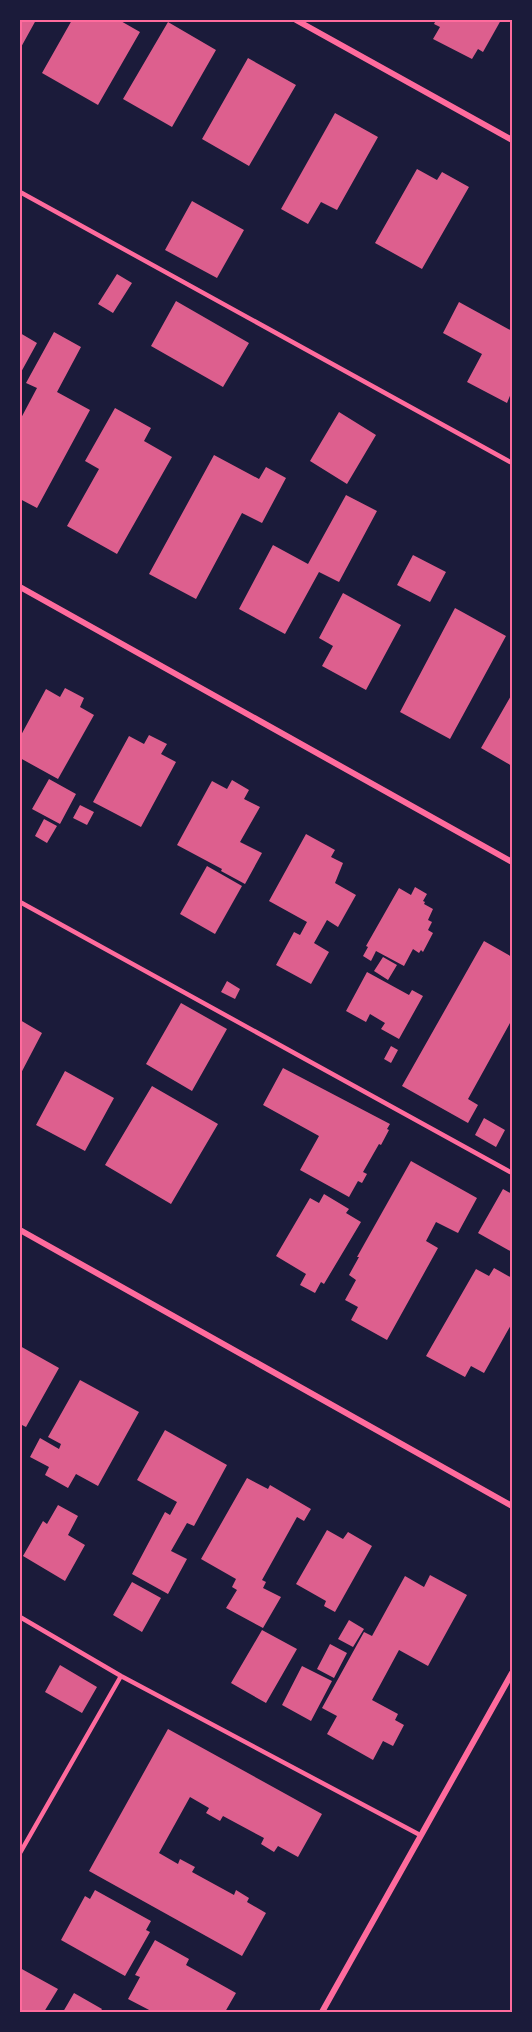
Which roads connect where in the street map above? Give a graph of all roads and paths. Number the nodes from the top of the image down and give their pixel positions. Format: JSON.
{"nodes":[{"id":1,"x":296,"y":20,"type":"edge"},
{"id":2,"x":513,"y":140,"type":"edge"},
{"id":3,"x":20,"y":192,"type":"edge"},
{"id":4,"x":513,"y":463,"type":"edge"},
{"id":5,"x":20,"y":587,"type":"edge"},
{"id":6,"x":513,"y":862,"type":"edge"},
{"id":7,"x":20,"y":902,"type":"edge"},
{"id":8,"x":513,"y":1173,"type":"edge"},
{"id":9,"x":20,"y":1230,"type":"edge"},
{"id":10,"x":513,"y":1506,"type":"edge"},
{"id":11,"x":20,"y":1617,"type":"edge"},
{"id":12,"x":513,"y":1673,"type":"edge"},
{"id":13,"x":122,"y":1676,"type":"junction"},
{"id":14,"x":420,"y":1835,"type":"junction"},
{"id":15,"x":20,"y":1853,"type":"edge"},
{"id":16,"x":322,"y":2013,"type":"edge"}],
"edges":[{"from":1,"to":2,"type":"street"},
{"from":3,"to":4,"type":"lane"},
{"from":5,"to":6,"type":"street"},
{"from":7,"to":8,"type":"lane"},
{"from":9,"to":10,"type":"street"},
{"from":11,"to":13,"type":"lane"},
{"from":12,"to":14,"type":"street"},
{"from":13,"to":14,"type":"lane"},
{"from":13,"to":15,"type":"lane"},
{"from":14,"to":16,"type":"street"}]}
